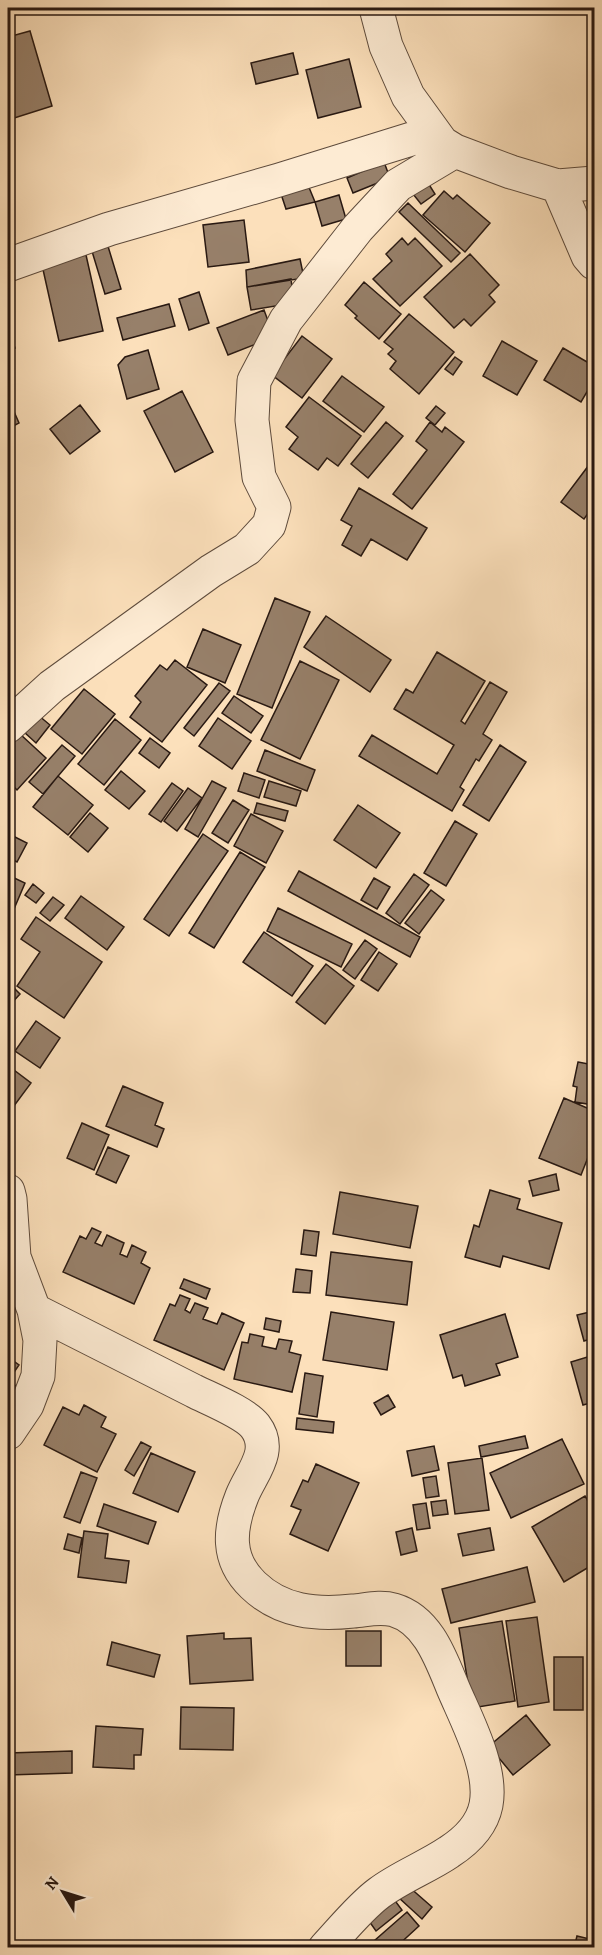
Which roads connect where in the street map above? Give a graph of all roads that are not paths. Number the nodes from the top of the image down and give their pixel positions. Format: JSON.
{"nodes":[{"id":1,"x":376,"y":8,"type":"edge"},
{"id":2,"x":444,"y":142,"type":"junction"},
{"id":3,"x":594,"y":183,"type":"edge"},
{"id":4,"x":558,"y":186,"type":"junction"},
{"id":5,"x":594,"y":263,"type":"edge"},
{"id":6,"x":8,"y":265,"type":"edge"},
{"id":7,"x":8,"y":726,"type":"edge"},
{"id":8,"x":8,"y":1191,"type":"edge"},
{"id":9,"x":21,"y":1303,"type":"edge"},
{"id":10,"x":8,"y":1433,"type":"edge"},
{"id":11,"x":325,"y":1947,"type":"edge"}],
"edges":[{"from":1,"to":2,"type":"street"},
{"from":2,"to":4,"type":"street"},
{"from":2,"to":6,"type":"street"},
{"from":2,"to":7,"type":"street"},
{"from":3,"to":4,"type":"street"},
{"from":4,"to":5,"type":"street"},
{"from":8,"to":9,"type":"street"},
{"from":9,"to":10,"type":"street"},
{"from":9,"to":11,"type":"street"}]}
